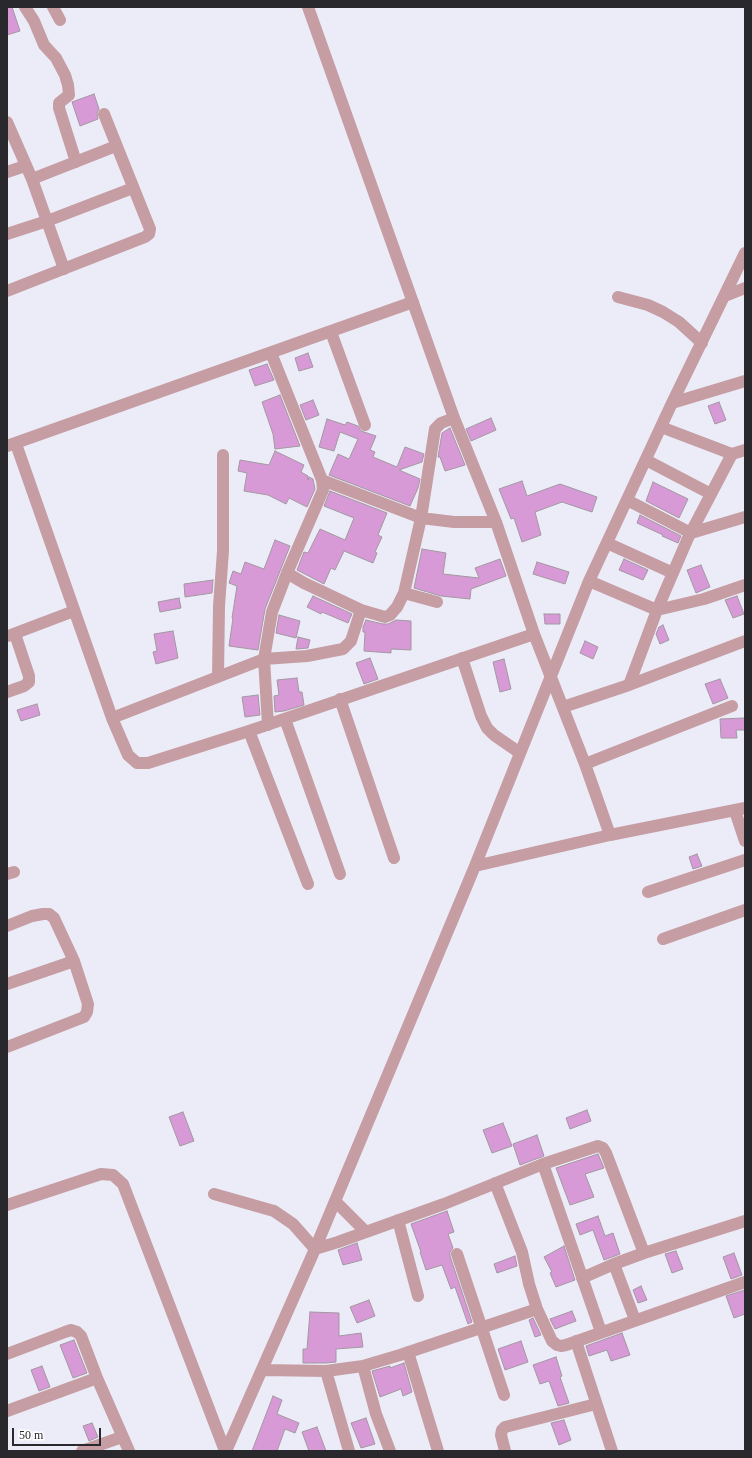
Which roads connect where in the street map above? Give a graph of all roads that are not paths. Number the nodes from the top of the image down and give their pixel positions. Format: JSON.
{"nodes":[{"id":1,"x":25,"y":7,"type":"edge"},
{"id":2,"x":53,"y":7,"type":"edge"},
{"id":3,"x":308,"y":7,"type":"edge"},
{"id":4,"x":60,"y":20,"type":"dead end"},
{"id":5,"x":104,"y":114,"type":"dead end"},
{"id":6,"x":7,"y":122,"type":"edge"},
{"id":7,"x":116,"y":146,"type":"junction"},
{"id":8,"x":76,"y":162,"type":"junction"},
{"id":9,"x":25,"y":166,"type":"junction"},
{"id":10,"x":7,"y":172,"type":"edge"},
{"id":11,"x":32,"y":179,"type":"junction"},
{"id":12,"x":133,"y":188,"type":"junction"},
{"id":13,"x":47,"y":221,"type":"junction"},
{"id":14,"x":7,"y":234,"type":"edge"},
{"id":15,"x":745,"y":253,"type":"edge"},
{"id":16,"x":64,"y":269,"type":"junction"},
{"id":17,"x":745,"y":288,"type":"edge"},
{"id":18,"x":7,"y":291,"type":"edge"},
{"id":19,"x":725,"y":296,"type":"junction"},
{"id":20,"x":618,"y":297,"type":"dead end"},
{"id":21,"x":413,"y":302,"type":"junction"},
{"id":22,"x":331,"y":332,"type":"junction"},
{"id":23,"x":702,"y":343,"type":"junction"},
{"id":24,"x":271,"y":353,"type":"junction"},
{"id":25,"x":745,"y":381,"type":"edge"},
{"id":26,"x":672,"y":403,"type":"junction"},
{"id":27,"x":454,"y":418,"type":"junction"},
{"id":28,"x":364,"y":425,"type":"dead end"},
{"id":29,"x":661,"y":427,"type":"junction"},
{"id":30,"x":11,"y":445,"type":"edge"},
{"id":31,"x":745,"y":450,"type":"edge"},
{"id":32,"x":732,"y":454,"type":"junction"},
{"id":33,"x":223,"y":455,"type":"dead end"},
{"id":34,"x":646,"y":460,"type":"junction"},
{"id":35,"x":322,"y":480,"type":"junction"},
{"id":36,"x":711,"y":494,"type":"junction"},
{"id":37,"x":627,"y":500,"type":"junction"},
{"id":38,"x":745,"y":517,"type":"edge"},
{"id":39,"x":421,"y":518,"type":"junction"},
{"id":40,"x":496,"y":522,"type":"junction"},
{"id":41,"x":691,"y":533,"type":"junction"},
{"id":42,"x":607,"y":542,"type":"junction"},
{"id":43,"x":287,"y":573,"type":"junction"},
{"id":44,"x":673,"y":574,"type":"junction"},
{"id":45,"x":589,"y":581,"type":"junction"},
{"id":46,"x":745,"y":585,"type":"edge"},
{"id":47,"x":404,"y":593,"type":"junction"},
{"id":48,"x":437,"y":602,"type":"dead end"},
{"id":49,"x":361,"y":610,"type":"junction"},
{"id":50,"x":657,"y":610,"type":"junction"},
{"id":51,"x":74,"y":611,"type":"junction"},
{"id":52,"x":534,"y":634,"type":"junction"},
{"id":53,"x":11,"y":635,"type":"edge"},
{"id":54,"x":745,"y":641,"type":"edge"},
{"id":55,"x":462,"y":658,"type":"junction"},
{"id":56,"x":264,"y":659,"type":"junction"},
{"id":57,"x":218,"y":677,"type":"junction"},
{"id":58,"x":550,"y":678,"type":"junction"},
{"id":59,"x":628,"y":685,"type":"junction"},
{"id":60,"x":7,"y":692,"type":"edge"},
{"id":61,"x":340,"y":699,"type":"junction"},
{"id":62,"x":732,"y":706,"type":"dead end"},
{"id":63,"x":563,"y":707,"type":"junction"},
{"id":64,"x":112,"y":718,"type":"junction"},
{"id":65,"x":285,"y":719,"type":"junction"},
{"id":66,"x":268,"y":725,"type":"junction"},
{"id":67,"x":249,"y":731,"type":"junction"},
{"id":68,"x":520,"y":753,"type":"junction"},
{"id":69,"x":585,"y":764,"type":"junction"},
{"id":70,"x":740,"y":810,"type":"edge"},
{"id":71,"x":610,"y":836,"type":"junction"},
{"id":72,"x":745,"y":842,"type":"edge"},
{"id":73,"x":394,"y":858,"type":"dead end"},
{"id":74,"x":745,"y":860,"type":"edge"},
{"id":75,"x":475,"y":866,"type":"junction"},
{"id":76,"x":340,"y":874,"type":"dead end"},
{"id":77,"x":308,"y":884,"type":"dead end"},
{"id":78,"x":648,"y":892,"type":"dead end"},
{"id":79,"x":745,"y":910,"type":"edge"},
{"id":80,"x":7,"y":926,"type":"edge"},
{"id":81,"x":663,"y":939,"type":"dead end"},
{"id":82,"x":74,"y":961,"type":"junction"},
{"id":83,"x":7,"y":984,"type":"edge"},
{"id":84,"x":7,"y":1047,"type":"edge"},
{"id":85,"x":543,"y":1164,"type":"junction"},
{"id":86,"x":495,"y":1183,"type":"junction"},
{"id":87,"x":214,"y":1194,"type":"dead end"},
{"id":88,"x":335,"y":1200,"type":"junction"},
{"id":89,"x":7,"y":1205,"type":"edge"},
{"id":90,"x":398,"y":1220,"type":"junction"},
{"id":91,"x":745,"y":1221,"type":"edge"},
{"id":92,"x":366,"y":1232,"type":"junction"},
{"id":93,"x":315,"y":1249,"type":"junction"},
{"id":94,"x":644,"y":1252,"type":"junction"},
{"id":95,"x":457,"y":1254,"type":"dead end"},
{"id":96,"x":614,"y":1264,"type":"junction"},
{"id":97,"x":582,"y":1278,"type":"junction"},
{"id":98,"x":745,"y":1282,"type":"edge"},
{"id":99,"x":418,"y":1296,"type":"dead end"},
{"id":100,"x":537,"y":1309,"type":"junction"},
{"id":101,"x":635,"y":1320,"type":"junction"},
{"id":102,"x":482,"y":1327,"type":"junction"},
{"id":103,"x":601,"y":1332,"type":"junction"},
{"id":104,"x":576,"y":1341,"type":"junction"},
{"id":105,"x":408,"y":1352,"type":"junction"},
{"id":106,"x":7,"y":1354,"type":"edge"},
{"id":107,"x":363,"y":1366,"type":"junction"},
{"id":108,"x":263,"y":1370,"type":"junction"},
{"id":109,"x":326,"y":1371,"type":"junction"},
{"id":110,"x":97,"y":1378,"type":"junction"},
{"id":111,"x":504,"y":1395,"type":"dead end"},
{"id":112,"x":596,"y":1404,"type":"junction"},
{"id":113,"x":7,"y":1411,"type":"edge"},
{"id":114,"x":122,"y":1437,"type":"junction"},
{"id":115,"x":82,"y":1451,"type":"edge"},
{"id":116,"x":129,"y":1451,"type":"edge"},
{"id":117,"x":225,"y":1451,"type":"edge"},
{"id":118,"x":349,"y":1451,"type":"edge"},
{"id":119,"x":390,"y":1451,"type":"edge"},
{"id":120,"x":438,"y":1451,"type":"edge"},
{"id":121,"x":505,"y":1451,"type":"edge"},
{"id":122,"x":612,"y":1451,"type":"edge"}],
"edges":[{"from":1,"to":8,"type":"street"},
{"from":2,"to":4,"type":"street"},
{"from":3,"to":21,"type":"street"},
{"from":5,"to":7,"type":"street"},
{"from":6,"to":9,"type":"street"},
{"from":7,"to":8,"type":"street"},
{"from":7,"to":12,"type":"street"},
{"from":8,"to":11,"type":"street"},
{"from":9,"to":10,"type":"street"},
{"from":9,"to":11,"type":"street"},
{"from":11,"to":13,"type":"street"},
{"from":12,"to":13,"type":"street"},
{"from":12,"to":16,"type":"street"},
{"from":13,"to":14,"type":"street"},
{"from":13,"to":16,"type":"street"},
{"from":15,"to":19,"type":"street"},
{"from":16,"to":18,"type":"street"},
{"from":17,"to":19,"type":"street"},
{"from":19,"to":23,"type":"street"},
{"from":20,"to":23,"type":"street"},
{"from":21,"to":22,"type":"street"},
{"from":21,"to":27,"type":"street"},
{"from":22,"to":24,"type":"street"},
{"from":22,"to":28,"type":"street"},
{"from":23,"to":26,"type":"street"},
{"from":24,"to":30,"type":"street"},
{"from":24,"to":35,"type":"street"},
{"from":25,"to":26,"type":"street"},
{"from":26,"to":29,"type":"street"},
{"from":27,"to":39,"type":"street"},
{"from":27,"to":40,"type":"street"},
{"from":29,"to":32,"type":"street"},
{"from":29,"to":34,"type":"street"},
{"from":30,"to":51,"type":"street"},
{"from":31,"to":32,"type":"street"},
{"from":32,"to":36,"type":"street"},
{"from":33,"to":57,"type":"street"},
{"from":34,"to":36,"type":"street"},
{"from":34,"to":37,"type":"street"},
{"from":35,"to":39,"type":"street"},
{"from":35,"to":43,"type":"street"},
{"from":36,"to":41,"type":"street"},
{"from":37,"to":41,"type":"street"},
{"from":37,"to":42,"type":"street"},
{"from":38,"to":41,"type":"street"},
{"from":39,"to":40,"type":"street"},
{"from":39,"to":47,"type":"street"},
{"from":40,"to":52,"type":"street"},
{"from":41,"to":44,"type":"street"},
{"from":42,"to":44,"type":"street"},
{"from":42,"to":45,"type":"street"},
{"from":43,"to":49,"type":"street"},
{"from":43,"to":56,"type":"street"},
{"from":44,"to":50,"type":"street"},
{"from":45,"to":50,"type":"street"},
{"from":45,"to":58,"type":"street"},
{"from":46,"to":50,"type":"street"},
{"from":47,"to":48,"type":"street"},
{"from":47,"to":49,"type":"street"},
{"from":49,"to":56,"type":"street"},
{"from":50,"to":59,"type":"street"},
{"from":51,"to":53,"type":"street"},
{"from":51,"to":64,"type":"street"},
{"from":52,"to":55,"type":"street"},
{"from":52,"to":58,"type":"street"},
{"from":53,"to":60,"type":"street"},
{"from":54,"to":59,"type":"street"},
{"from":55,"to":61,"type":"street"},
{"from":55,"to":68,"type":"street"},
{"from":56,"to":57,"type":"street"},
{"from":56,"to":66,"type":"street"},
{"from":57,"to":64,"type":"street"},
{"from":58,"to":63,"type":"street"},
{"from":58,"to":68,"type":"street"},
{"from":59,"to":63,"type":"street"},
{"from":61,"to":65,"type":"street"},
{"from":61,"to":73,"type":"street"},
{"from":62,"to":69,"type":"street"},
{"from":63,"to":69,"type":"street"},
{"from":64,"to":67,"type":"street"},
{"from":65,"to":66,"type":"street"},
{"from":65,"to":76,"type":"street"},
{"from":66,"to":67,"type":"street"},
{"from":67,"to":77,"type":"street"},
{"from":68,"to":75,"type":"street"},
{"from":69,"to":71,"type":"street"},
{"from":70,"to":71,"type":"street"},
{"from":70,"to":72,"type":"street"},
{"from":71,"to":75,"type":"street"},
{"from":74,"to":78,"type":"street"},
{"from":75,"to":88,"type":"street"},
{"from":79,"to":81,"type":"street"},
{"from":80,"to":82,"type":"street"},
{"from":82,"to":83,"type":"street"},
{"from":82,"to":84,"type":"street"},
{"from":85,"to":86,"type":"street"},
{"from":85,"to":94,"type":"street"},
{"from":85,"to":97,"type":"street"},
{"from":86,"to":90,"type":"street"},
{"from":86,"to":100,"type":"street"},
{"from":87,"to":93,"type":"street"},
{"from":88,"to":92,"type":"street"},
{"from":88,"to":93,"type":"street"},
{"from":89,"to":117,"type":"street"},
{"from":90,"to":92,"type":"street"},
{"from":90,"to":99,"type":"street"},
{"from":91,"to":94,"type":"street"},
{"from":92,"to":93,"type":"street"},
{"from":93,"to":108,"type":"street"},
{"from":94,"to":96,"type":"street"},
{"from":95,"to":102,"type":"street"},
{"from":96,"to":97,"type":"street"},
{"from":96,"to":101,"type":"street"},
{"from":97,"to":103,"type":"street"},
{"from":98,"to":101,"type":"street"},
{"from":100,"to":102,"type":"street"},
{"from":100,"to":104,"type":"street"},
{"from":101,"to":103,"type":"street"},
{"from":102,"to":105,"type":"street"},
{"from":102,"to":111,"type":"street"},
{"from":103,"to":104,"type":"street"},
{"from":104,"to":112,"type":"street"},
{"from":105,"to":107,"type":"street"},
{"from":105,"to":120,"type":"street"},
{"from":106,"to":110,"type":"street"},
{"from":107,"to":109,"type":"street"},
{"from":107,"to":119,"type":"street"},
{"from":108,"to":109,"type":"street"},
{"from":108,"to":117,"type":"street"},
{"from":109,"to":118,"type":"street"},
{"from":110,"to":113,"type":"street"},
{"from":110,"to":114,"type":"street"},
{"from":112,"to":121,"type":"street"},
{"from":112,"to":122,"type":"street"},
{"from":114,"to":115,"type":"street"},
{"from":114,"to":116,"type":"street"}]}
